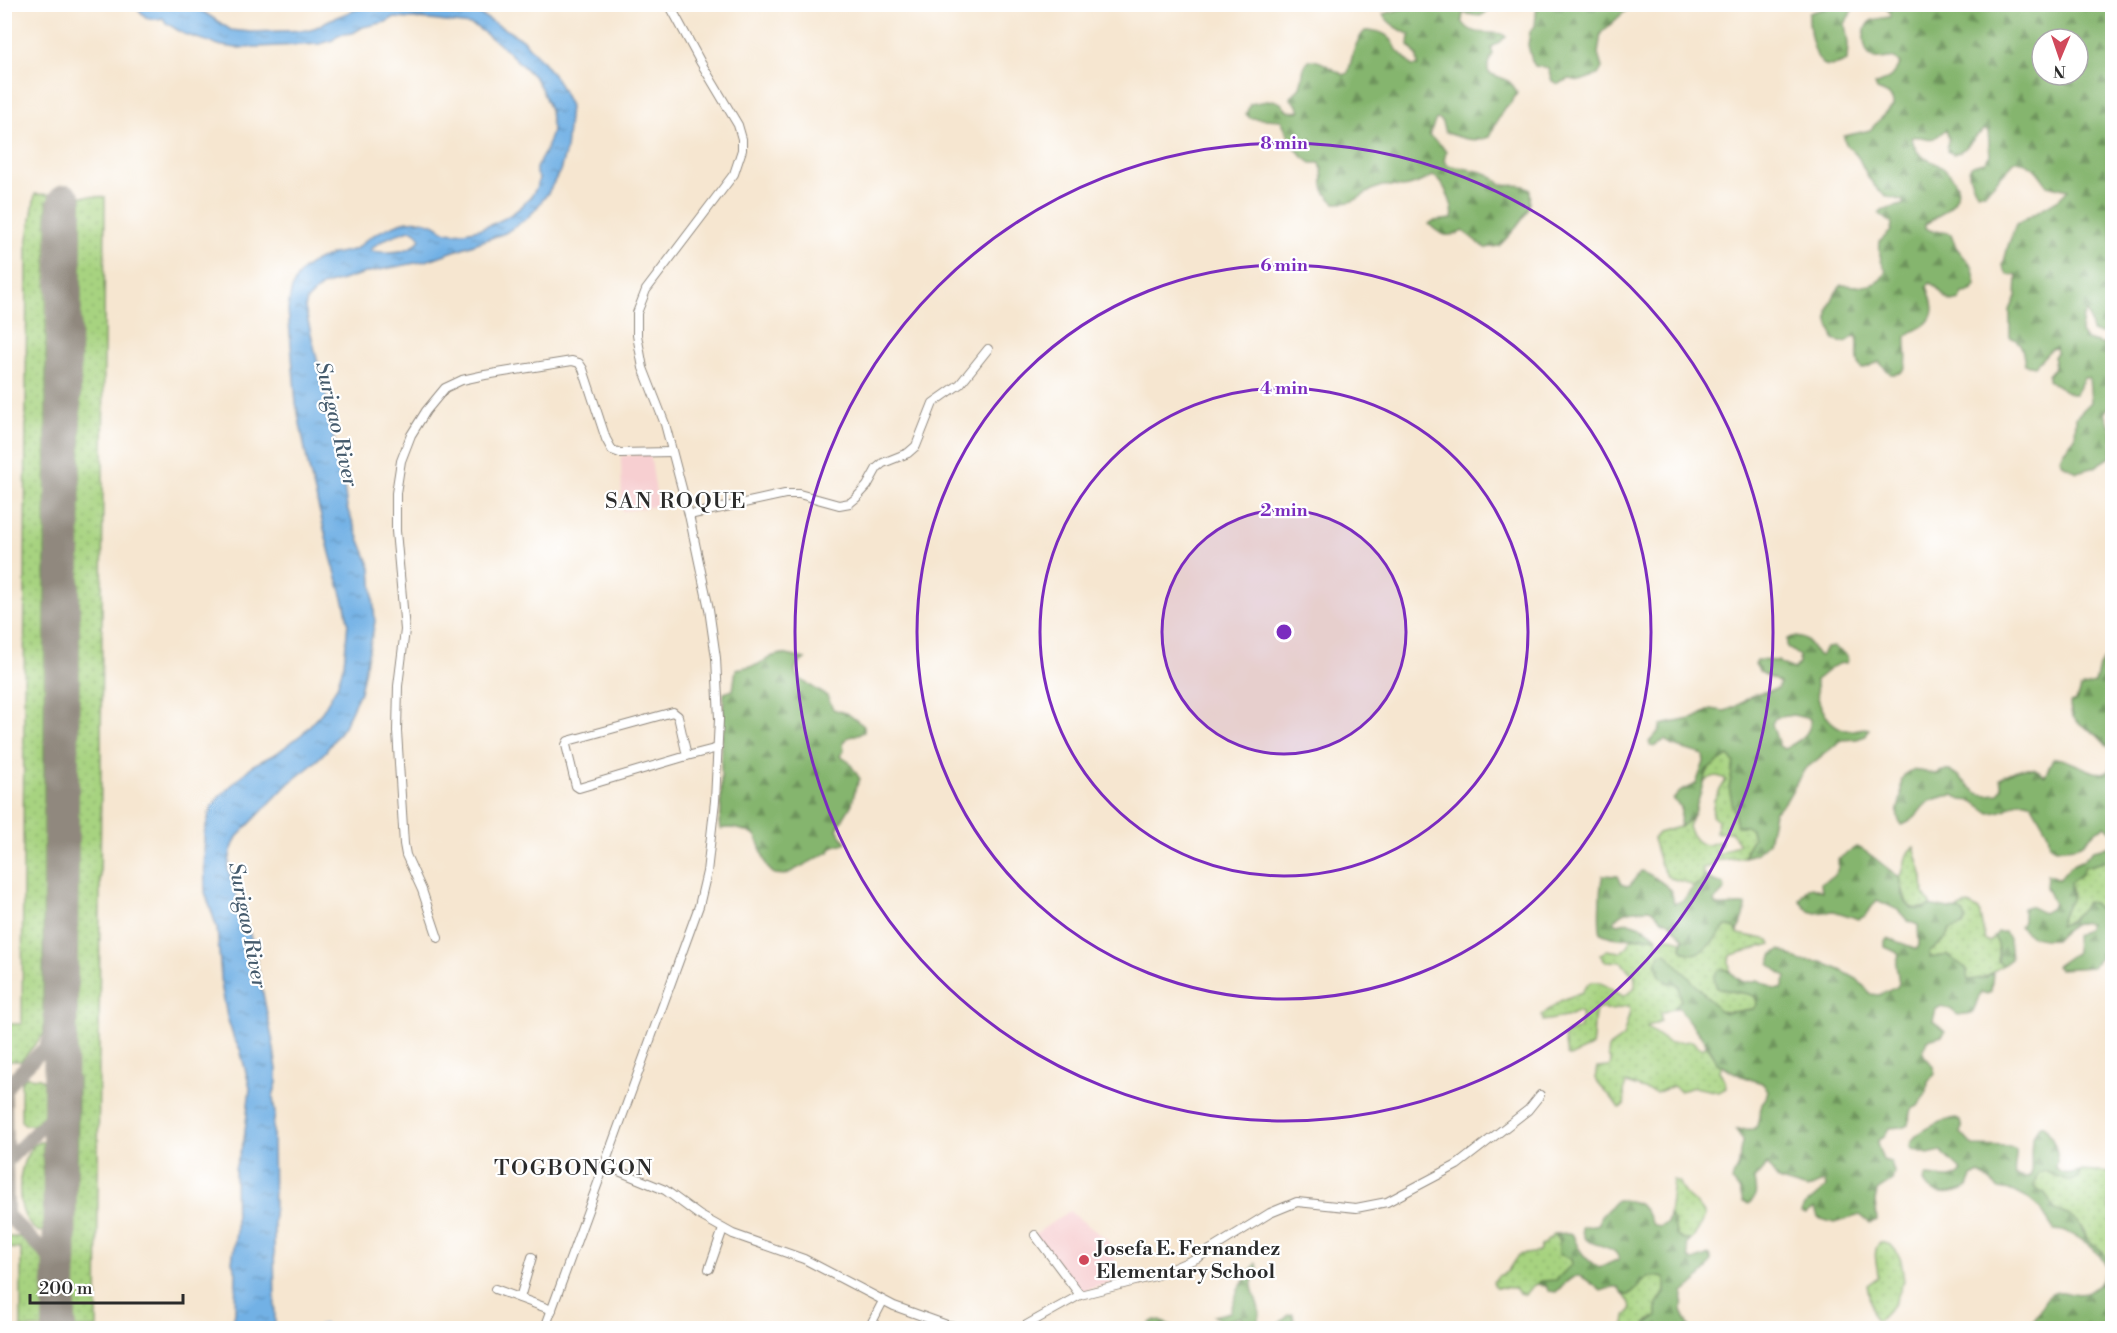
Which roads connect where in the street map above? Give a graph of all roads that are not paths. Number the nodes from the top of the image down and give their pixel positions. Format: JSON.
{"nodes":[{"id":1,"x":669,"y":4,"type":"edge"},
{"id":2,"x":987,"y":349,"type":"dead end"},
{"id":3,"x":672,"y":452,"type":"junction"},
{"id":4,"x":689,"y":515,"type":"junction"},
{"id":5,"x":718,"y":748,"type":"junction"},
{"id":6,"x":687,"y":756,"type":"junction"},
{"id":7,"x":438,"y":938,"type":"dead end"},
{"id":8,"x":1540,"y":1095,"type":"dead end"},
{"id":9,"x":604,"y":1165,"type":"junction"},
{"id":10,"x":723,"y":1229,"type":"junction"},
{"id":11,"x":1035,"y":1235,"type":"dead end"},
{"id":12,"x":532,"y":1257,"type":"dead end"},
{"id":13,"x":709,"y":1269,"type":"dead end"},
{"id":14,"x":495,"y":1289,"type":"dead end"},
{"id":15,"x":1080,"y":1295,"type":"junction"},
{"id":16,"x":520,"y":1298,"type":"junction"},
{"id":17,"x":883,"y":1301,"type":"junction"},
{"id":18,"x":552,"y":1310,"type":"junction"},
{"id":19,"x":545,"y":1329,"type":"edge"},
{"id":20,"x":869,"y":1329,"type":"edge"},
{"id":21,"x":969,"y":1329,"type":"edge"},
{"id":22,"x":1021,"y":1329,"type":"edge"}],
"edges":[{"from":1,"to":3,"type":"street"},
{"from":2,"to":4,"type":"street"},
{"from":3,"to":4,"type":"street"},
{"from":3,"to":7,"type":"street"},
{"from":4,"to":5,"type":"street"},
{"from":5,"to":6,"type":"street"},
{"from":5,"to":9,"type":"street"},
{"from":6,"to":6,"type":"street"},
{"from":8,"to":15,"type":"street"},
{"from":9,"to":10,"type":"street"},
{"from":9,"to":18,"type":"street"},
{"from":10,"to":13,"type":"street"},
{"from":10,"to":17,"type":"street"},
{"from":11,"to":15,"type":"street"},
{"from":12,"to":16,"type":"street"},
{"from":14,"to":16,"type":"street"},
{"from":15,"to":22,"type":"street"},
{"from":16,"to":18,"type":"street"},
{"from":17,"to":20,"type":"street"},
{"from":17,"to":21,"type":"street"},
{"from":18,"to":19,"type":"street"}]}
